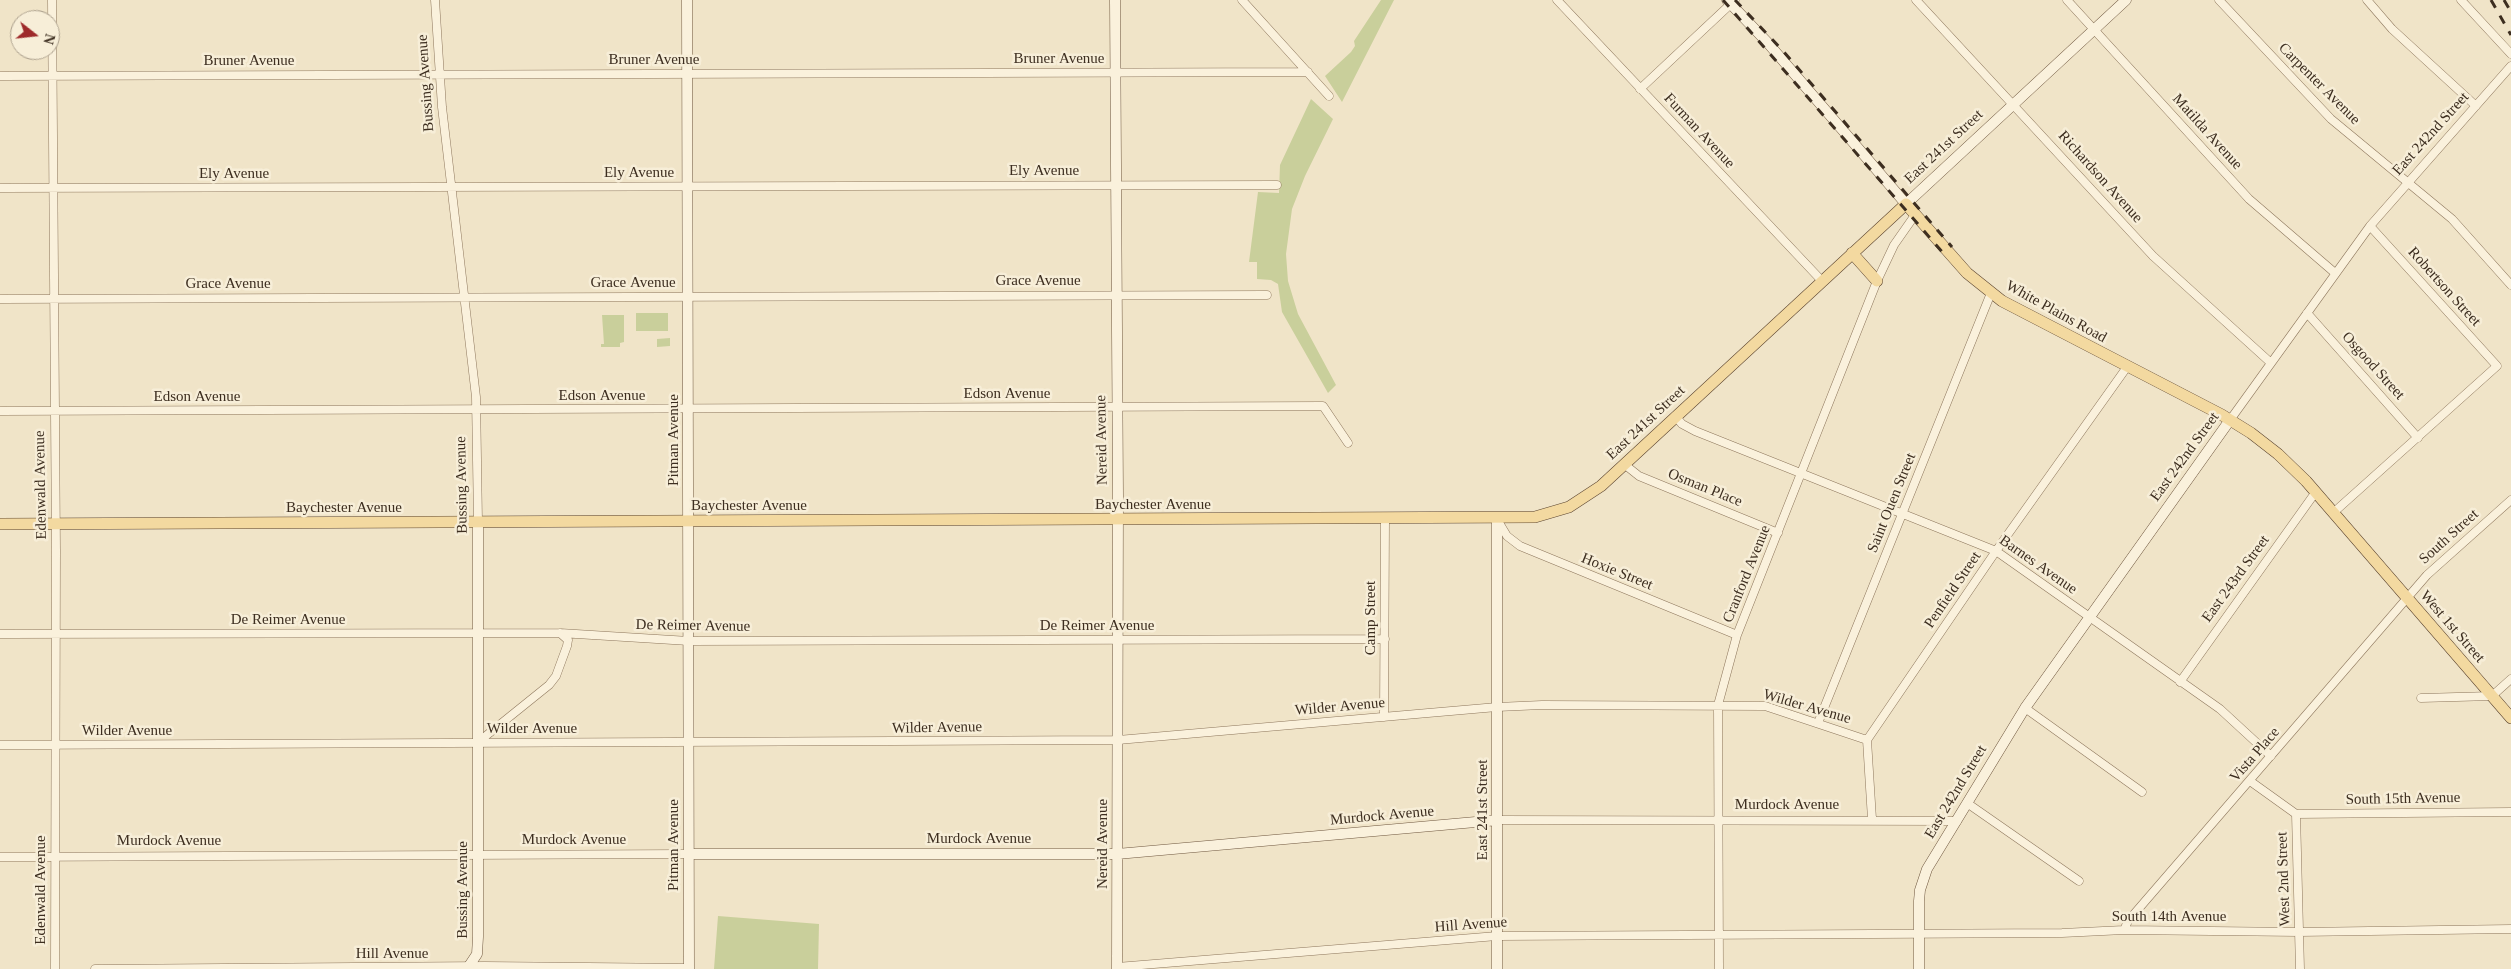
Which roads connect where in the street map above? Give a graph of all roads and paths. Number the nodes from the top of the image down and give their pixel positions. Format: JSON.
{"nodes":[{"id":1,"x":52,"y":0,"type":"edge"},
{"id":2,"x":435,"y":0,"type":"edge"},
{"id":3,"x":686,"y":0,"type":"edge"},
{"id":4,"x":1115,"y":0,"type":"edge"},
{"id":5,"x":1242,"y":0,"type":"edge"},
{"id":6,"x":1557,"y":0,"type":"edge"},
{"id":7,"x":1916,"y":0,"type":"edge"},
{"id":8,"x":2067,"y":0,"type":"edge"},
{"id":9,"x":2126,"y":0,"type":"edge"},
{"id":10,"x":2219,"y":0,"type":"edge"},
{"id":11,"x":2367,"y":0,"type":"edge"},
{"id":12,"x":2461,"y":0,"type":"edge"},
{"id":13,"x":1731,"y":1,"type":"edge"},
{"id":14,"x":2094,"y":28,"type":"junction"},
{"id":15,"x":2510,"y":53,"type":"edge"},
{"id":16,"x":2511,"y":66,"type":"edge"},
{"id":17,"x":1115,"y":72,"type":"junction"},
{"id":18,"x":1308,"y":72,"type":"junction"},
{"id":19,"x":687,"y":73,"type":"junction"},
{"id":20,"x":439,"y":74,"type":"junction"},
{"id":21,"x":0,"y":76,"type":"edge"},
{"id":22,"x":52,"y":76,"type":"junction"},
{"id":23,"x":1640,"y":89,"type":"junction"},
{"id":24,"x":1329,"y":96,"type":"dead end"},
{"id":25,"x":2014,"y":103,"type":"junction"},
{"id":26,"x":2476,"y":106,"type":"junction"},
{"id":27,"x":2408,"y":182,"type":"junction"},
{"id":28,"x":1115,"y":184,"type":"junction"},
{"id":29,"x":1277,"y":185,"type":"dead end"},
{"id":30,"x":687,"y":186,"type":"junction"},
{"id":31,"x":451,"y":187,"type":"junction"},
{"id":32,"x":0,"y":188,"type":"edge"},
{"id":33,"x":52,"y":188,"type":"junction"},
{"id":34,"x":1906,"y":204,"type":"junction"},
{"id":35,"x":1916,"y":215,"type":"junction"},
{"id":36,"x":2370,"y":226,"type":"junction"},
{"id":37,"x":1852,"y":252,"type":"junction"},
{"id":38,"x":2335,"y":273,"type":"junction"},
{"id":39,"x":1822,"y":281,"type":"junction"},
{"id":40,"x":1877,"y":281,"type":"junction"},
{"id":41,"x":2511,"y":285,"type":"edge"},
{"id":42,"x":1992,"y":293,"type":"junction"},
{"id":43,"x":1116,"y":295,"type":"junction"},
{"id":44,"x":1267,"y":295,"type":"dead end"},
{"id":45,"x":689,"y":296,"type":"junction"},
{"id":46,"x":465,"y":297,"type":"junction"},
{"id":47,"x":0,"y":299,"type":"edge"},
{"id":48,"x":53,"y":299,"type":"junction"},
{"id":49,"x":2307,"y":313,"type":"junction"},
{"id":50,"x":2271,"y":363,"type":"junction"},
{"id":51,"x":2127,"y":367,"type":"junction"},
{"id":52,"x":1116,"y":408,"type":"junction"},
{"id":53,"x":689,"y":409,"type":"junction"},
{"id":54,"x":476,"y":410,"type":"junction"},
{"id":55,"x":0,"y":411,"type":"edge"},
{"id":56,"x":53,"y":411,"type":"junction"},
{"id":57,"x":1675,"y":416,"type":"junction"},
{"id":58,"x":2230,"y":420,"type":"junction"},
{"id":59,"x":2418,"y":438,"type":"junction"},
{"id":60,"x":1348,"y":444,"type":"dead end"},
{"id":61,"x":1624,"y":464,"type":"junction"},
{"id":62,"x":1802,"y":473,"type":"junction"},
{"id":63,"x":2315,"y":493,"type":"junction"},
{"id":64,"x":2511,"y":500,"type":"edge"},
{"id":65,"x":2332,"y":512,"type":"junction"},
{"id":66,"x":1903,"y":513,"type":"junction"},
{"id":67,"x":1385,"y":519,"type":"junction"},
{"id":68,"x":1497,"y":519,"type":"junction"},
{"id":69,"x":1118,"y":520,"type":"junction"},
{"id":70,"x":690,"y":521,"type":"junction"},
{"id":71,"x":478,"y":522,"type":"junction"},
{"id":72,"x":56,"y":523,"type":"junction"},
{"id":73,"x":0,"y":524,"type":"edge"},
{"id":74,"x":1778,"y":533,"type":"junction"},
{"id":75,"x":1996,"y":551,"type":"junction"},
{"id":76,"x":2370,"y":556,"type":"joint"},
{"id":77,"x":2407,"y":598,"type":"junction"},
{"id":78,"x":2088,"y":618,"type":"junction"},
{"id":79,"x":560,"y":633,"type":"junction"},
{"id":80,"x":0,"y":634,"type":"edge"},
{"id":81,"x":56,"y":634,"type":"junction"},
{"id":82,"x":477,"y":634,"type":"junction"},
{"id":83,"x":1737,"y":635,"type":"junction"},
{"id":84,"x":1385,"y":638,"type":"junction"},
{"id":85,"x":1118,"y":640,"type":"junction"},
{"id":86,"x":689,"y":641,"type":"junction"},
{"id":87,"x":2511,"y":679,"type":"edge"},
{"id":88,"x":2180,"y":682,"type":"junction"},
{"id":89,"x":2492,"y":696,"type":"junction"},
{"id":90,"x":2421,"y":698,"type":"dead end"},
{"id":91,"x":1718,"y":705,"type":"junction"},
{"id":92,"x":1497,"y":707,"type":"junction"},
{"id":93,"x":2025,"y":708,"type":"junction"},
{"id":94,"x":1384,"y":717,"type":"junction"},
{"id":95,"x":2511,"y":718,"type":"edge"},
{"id":96,"x":1818,"y":723,"type":"junction"},
{"id":97,"x":1118,"y":740,"type":"junction"},
{"id":98,"x":1867,"y":740,"type":"junction"},
{"id":99,"x":689,"y":742,"type":"junction"},
{"id":100,"x":477,"y":743,"type":"junction"},
{"id":101,"x":0,"y":745,"type":"edge"},
{"id":102,"x":54,"y":745,"type":"junction"},
{"id":103,"x":2272,"y":756,"type":"junction"},
{"id":104,"x":2250,"y":781,"type":"junction"},
{"id":105,"x":2142,"y":792,"type":"dead end"},
{"id":106,"x":1967,"y":803,"type":"junction"},
{"id":107,"x":2511,"y":812,"type":"edge"},
{"id":108,"x":2296,"y":814,"type":"junction"},
{"id":109,"x":1498,"y":820,"type":"junction"},
{"id":110,"x":1718,"y":820,"type":"junction"},
{"id":111,"x":1872,"y":820,"type":"junction"},
{"id":112,"x":1956,"y":821,"type":"junction"},
{"id":113,"x":689,"y":854,"type":"junction"},
{"id":114,"x":1117,"y":854,"type":"junction"},
{"id":115,"x":477,"y":855,"type":"junction"},
{"id":116,"x":0,"y":856,"type":"edge"},
{"id":117,"x":55,"y":856,"type":"junction"},
{"id":118,"x":2079,"y":881,"type":"dead end"},
{"id":119,"x":2511,"y":929,"type":"edge"},
{"id":120,"x":2124,"y":930,"type":"junction"},
{"id":121,"x":1919,"y":932,"type":"junction"},
{"id":122,"x":2299,"y":932,"type":"junction"},
{"id":123,"x":1827,"y":933,"type":"joint"},
{"id":124,"x":1719,"y":935,"type":"junction"},
{"id":125,"x":1497,"y":936,"type":"junction"},
{"id":126,"x":468,"y":968,"type":"edge"},
{"id":127,"x":689,"y":968,"type":"edge"},
{"id":128,"x":1117,"y":968,"type":"edge"},
{"id":129,"x":55,"y":969,"type":"edge"},
{"id":130,"x":95,"y":969,"type":"edge"},
{"id":131,"x":1497,"y":969,"type":"edge"},
{"id":132,"x":1719,"y":969,"type":"edge"},
{"id":133,"x":1919,"y":969,"type":"edge"},
{"id":134,"x":2300,"y":969,"type":"edge"}],
"edges":[{"from":1,"to":22,"type":"street","name":"Edenwald Avenue"},
{"from":2,"to":20,"type":"street","name":"Bussing Avenue"},
{"from":3,"to":19,"type":"street","name":"Pitman Avenue"},
{"from":4,"to":17,"type":"street","name":"Nereid Avenue"},
{"from":5,"to":18,"type":"street"},
{"from":6,"to":23,"type":"street","name":"Furman Avenue"},
{"from":7,"to":25,"type":"street","name":"Richardson Avenue"},
{"from":8,"to":14,"type":"street","name":"Matilda Avenue"},
{"from":9,"to":14,"type":"street","name":"East 241st Street"},
{"from":10,"to":27,"type":"street","name":"Carpenter Avenue"},
{"from":11,"to":26,"type":"street"},
{"from":12,"to":15,"type":"street"},
{"from":13,"to":23,"type":"street"},
{"from":13,"to":34,"type":"street","name":"White Plains Road"},
{"from":14,"to":25,"type":"street","name":"East 241st Street"},
{"from":14,"to":38,"type":"street","name":"Matilda Avenue"},
{"from":16,"to":26,"type":"street","name":"East 242nd Street"},
{"from":17,"to":18,"type":"street","name":"Bruner Avenue"},
{"from":17,"to":19,"type":"street","name":"Bruner Avenue"},
{"from":17,"to":28,"type":"street","name":"Nereid Avenue"},
{"from":18,"to":24,"type":"street"},
{"from":19,"to":20,"type":"street","name":"Bruner Avenue"},
{"from":19,"to":30,"type":"street","name":"Pitman Avenue"},
{"from":20,"to":22,"type":"street","name":"Bruner Avenue"},
{"from":20,"to":31,"type":"street","name":"Bussing Avenue"},
{"from":21,"to":22,"type":"street","name":"Bruner Avenue"},
{"from":22,"to":33,"type":"street","name":"Edenwald Avenue"},
{"from":23,"to":39,"type":"street","name":"Furman Avenue"},
{"from":25,"to":34,"type":"street","name":"East 241st Street"},
{"from":25,"to":50,"type":"street","name":"Richardson Avenue"},
{"from":26,"to":27,"type":"street","name":"East 242nd Street"},
{"from":27,"to":36,"type":"street","name":"East 242nd Street"},
{"from":27,"to":41,"type":"street","name":"Carpenter Avenue"},
{"from":28,"to":29,"type":"street","name":"Ely Avenue"},
{"from":28,"to":30,"type":"street","name":"Ely Avenue"},
{"from":28,"to":43,"type":"street","name":"Nereid Avenue"},
{"from":30,"to":31,"type":"street","name":"Ely Avenue"},
{"from":30,"to":45,"type":"street","name":"Pitman Avenue"},
{"from":31,"to":33,"type":"street","name":"Ely Avenue"},
{"from":31,"to":46,"type":"street","name":"Bussing Avenue"},
{"from":32,"to":33,"type":"street","name":"Ely Avenue"},
{"from":33,"to":48,"type":"street","name":"Edenwald Avenue"},
{"from":34,"to":35,"type":"main road","name":"White Plains Road"},
{"from":34,"to":37,"type":"main road","name":"East 241st Street"},
{"from":35,"to":40,"type":"street","name":"Cranford Avenue"},
{"from":35,"to":42,"type":"main road","name":"White Plains Road"},
{"from":36,"to":38,"type":"street","name":"East 242nd Street"},
{"from":36,"to":59,"type":"street","name":"Robertson Street"},
{"from":37,"to":39,"type":"main road","name":"East 241st Street"},
{"from":37,"to":40,"type":"main road"},
{"from":38,"to":49,"type":"street","name":"East 242nd Street"},
{"from":39,"to":57,"type":"main road","name":"East 241st Street"},
{"from":40,"to":62,"type":"street","name":"Cranford Avenue"},
{"from":42,"to":51,"type":"main road","name":"White Plains Road"},
{"from":42,"to":66,"type":"street","name":"Saint Ouen Street"},
{"from":43,"to":44,"type":"street","name":"Grace Avenue"},
{"from":43,"to":45,"type":"street","name":"Grace Avenue"},
{"from":43,"to":52,"type":"street","name":"Nereid Avenue"},
{"from":45,"to":46,"type":"street","name":"Grace Avenue"},
{"from":45,"to":53,"type":"street","name":"Pitman Avenue"},
{"from":46,"to":48,"type":"street","name":"Grace Avenue"},
{"from":46,"to":54,"type":"street","name":"Bussing Avenue"},
{"from":47,"to":48,"type":"street","name":"Grace Avenue"},
{"from":48,"to":56,"type":"street","name":"Edenwald Avenue"},
{"from":49,"to":50,"type":"street","name":"East 242nd Street"},
{"from":49,"to":59,"type":"street","name":"Osgood Street"},
{"from":50,"to":58,"type":"street","name":"East 242nd Street"},
{"from":51,"to":58,"type":"main road","name":"White Plains Road"},
{"from":51,"to":75,"type":"street","name":"Penfield Street"},
{"from":52,"to":53,"type":"street","name":"Edson Avenue"},
{"from":52,"to":60,"type":"street","name":"Edson Avenue"},
{"from":52,"to":69,"type":"street","name":"Nereid Avenue"},
{"from":53,"to":54,"type":"street","name":"Edson Avenue"},
{"from":53,"to":70,"type":"street","name":"Pitman Avenue"},
{"from":54,"to":56,"type":"street","name":"Edson Avenue"},
{"from":54,"to":71,"type":"street","name":"Bussing Avenue"},
{"from":55,"to":56,"type":"street","name":"Edson Avenue"},
{"from":56,"to":72,"type":"street","name":"Edenwald Avenue"},
{"from":57,"to":61,"type":"main road","name":"East 241st Street"},
{"from":57,"to":62,"type":"street","name":"Barnes Avenue"},
{"from":58,"to":63,"type":"main road","name":"White Plains Road"},
{"from":58,"to":78,"type":"street","name":"East 242nd Street"},
{"from":59,"to":65,"type":"street"},
{"from":61,"to":68,"type":"main road","name":"East 241st Street"},
{"from":61,"to":74,"type":"street","name":"Osman Place"},
{"from":62,"to":66,"type":"street","name":"Barnes Avenue"},
{"from":62,"to":74,"type":"street","name":"Cranford Avenue"},
{"from":63,"to":65,"type":"main road","name":"White Plains Road"},
{"from":63,"to":88,"type":"street","name":"East 243rd Street"},
{"from":64,"to":77,"type":"street","name":"South Street"},
{"from":65,"to":76,"type":"main road","name":"White Plains Road"},
{"from":66,"to":75,"type":"street","name":"Barnes Avenue"},
{"from":66,"to":96,"type":"street","name":"Saint Ouen Street"},
{"from":67,"to":68,"type":"main road","name":"Baychester Avenue"},
{"from":67,"to":69,"type":"main road","name":"Baychester Avenue"},
{"from":67,"to":84,"type":"street","name":"Camp Street"},
{"from":68,"to":83,"type":"street","name":"Hoxie Street"},
{"from":68,"to":92,"type":"street","name":"East 241st Street"},
{"from":69,"to":70,"type":"main road","name":"Baychester Avenue"},
{"from":69,"to":85,"type":"street","name":"Nereid Avenue"},
{"from":70,"to":71,"type":"main road","name":"Baychester Avenue"},
{"from":70,"to":86,"type":"street","name":"Pitman Avenue"},
{"from":71,"to":72,"type":"main road","name":"Baychester Avenue"},
{"from":71,"to":82,"type":"street","name":"Bussing Avenue"},
{"from":72,"to":73,"type":"main road","name":"Baychester Avenue"},
{"from":72,"to":81,"type":"street","name":"Edenwald Avenue"},
{"from":74,"to":83,"type":"street","name":"Cranford Avenue"},
{"from":75,"to":78,"type":"street","name":"Barnes Avenue"},
{"from":75,"to":98,"type":"street","name":"Penfield Street"},
{"from":76,"to":77,"type":"main road","name":"West 1st Street"},
{"from":77,"to":89,"type":"main road","name":"West 1st Street"},
{"from":77,"to":103,"type":"street","name":"Vista Place"},
{"from":78,"to":88,"type":"street","name":"Barnes Avenue"},
{"from":78,"to":93,"type":"street","name":"East 242nd Street"},
{"from":79,"to":82,"type":"street","name":"De Reimer Avenue"},
{"from":79,"to":86,"type":"street","name":"De Reimer Avenue"},
{"from":79,"to":100,"type":"street"},
{"from":80,"to":81,"type":"street","name":"De Reimer Avenue"},
{"from":81,"to":82,"type":"street","name":"De Reimer Avenue"},
{"from":81,"to":102,"type":"street","name":"Edenwald Avenue"},
{"from":82,"to":100,"type":"street","name":"Bussing Avenue"},
{"from":83,"to":91,"type":"street","name":"Cranford Avenue"},
{"from":84,"to":85,"type":"street","name":"De Reimer Avenue"},
{"from":84,"to":94,"type":"street","name":"Camp Street"},
{"from":85,"to":86,"type":"street","name":"De Reimer Avenue"},
{"from":85,"to":97,"type":"street","name":"Nereid Avenue"},
{"from":86,"to":99,"type":"street","name":"Pitman Avenue"},
{"from":87,"to":89,"type":"street"},
{"from":88,"to":103,"type":"street","name":"Barnes Avenue"},
{"from":89,"to":90,"type":"street"},
{"from":89,"to":95,"type":"main road","name":"West 1st Street"},
{"from":91,"to":92,"type":"street","name":"Wilder Avenue"},
{"from":91,"to":96,"type":"street","name":"Wilder Avenue"},
{"from":91,"to":110,"type":"street","name":"Cranford Avenue"},
{"from":92,"to":94,"type":"street","name":"Wilder Avenue"},
{"from":92,"to":109,"type":"street","name":"East 241st Street"},
{"from":93,"to":105,"type":"street"},
{"from":93,"to":106,"type":"street","name":"East 242nd Street"},
{"from":94,"to":97,"type":"street","name":"Wilder Avenue"},
{"from":96,"to":98,"type":"street","name":"Wilder Avenue"},
{"from":97,"to":99,"type":"street","name":"Wilder Avenue"},
{"from":97,"to":114,"type":"street","name":"Nereid Avenue"},
{"from":98,"to":111,"type":"street"},
{"from":99,"to":100,"type":"street","name":"Wilder Avenue"},
{"from":99,"to":113,"type":"street","name":"Pitman Avenue"},
{"from":100,"to":102,"type":"street","name":"Wilder Avenue"},
{"from":100,"to":115,"type":"street","name":"Bussing Avenue"},
{"from":101,"to":102,"type":"street","name":"Wilder Avenue"},
{"from":102,"to":117,"type":"street","name":"Edenwald Avenue"},
{"from":103,"to":104,"type":"street","name":"Vista Place"},
{"from":104,"to":108,"type":"street","name":"West 2nd Street"},
{"from":104,"to":120,"type":"street","name":"Vista Place"},
{"from":106,"to":112,"type":"street","name":"East 242nd Street"},
{"from":106,"to":118,"type":"street"},
{"from":107,"to":108,"type":"street","name":"South 15th Avenue"},
{"from":108,"to":122,"type":"street","name":"West 2nd Street"},
{"from":109,"to":110,"type":"street","name":"Murdock Avenue"},
{"from":109,"to":114,"type":"street","name":"Murdock Avenue"},
{"from":109,"to":125,"type":"street","name":"East 241st Street"},
{"from":110,"to":111,"type":"street","name":"Murdock Avenue"},
{"from":110,"to":124,"type":"street","name":"Cranford Avenue"},
{"from":111,"to":112,"type":"street","name":"Murdock Avenue"},
{"from":112,"to":121,"type":"street","name":"East 242nd Street"},
{"from":113,"to":114,"type":"street","name":"Murdock Avenue"},
{"from":113,"to":115,"type":"street","name":"Murdock Avenue"},
{"from":113,"to":127,"type":"street","name":"Pitman Avenue"},
{"from":114,"to":128,"type":"street","name":"Nereid Avenue"},
{"from":115,"to":117,"type":"street","name":"Murdock Avenue"},
{"from":115,"to":126,"type":"street","name":"Bussing Avenue"},
{"from":116,"to":117,"type":"street","name":"Murdock Avenue"},
{"from":117,"to":129,"type":"street","name":"Edenwald Avenue"},
{"from":119,"to":122,"type":"street","name":"South 14th Avenue"},
{"from":120,"to":121,"type":"street","name":"South 14th Avenue"},
{"from":120,"to":122,"type":"street","name":"South 14th Avenue"},
{"from":121,"to":123,"type":"street","name":"South 14th Avenue"},
{"from":121,"to":133,"type":"street","name":"East 242nd Street"},
{"from":122,"to":134,"type":"street","name":"West 2nd Street"},
{"from":123,"to":124,"type":"street","name":"Hill Avenue"},
{"from":124,"to":125,"type":"street","name":"Hill Avenue"},
{"from":124,"to":132,"type":"street","name":"Cranford Avenue"},
{"from":125,"to":128,"type":"street","name":"Hill Avenue"},
{"from":125,"to":131,"type":"street","name":"East 241st Street"},
{"from":126,"to":127,"type":"street","name":"Hill Avenue"},
{"from":126,"to":130,"type":"street","name":"Hill Avenue"}]}
